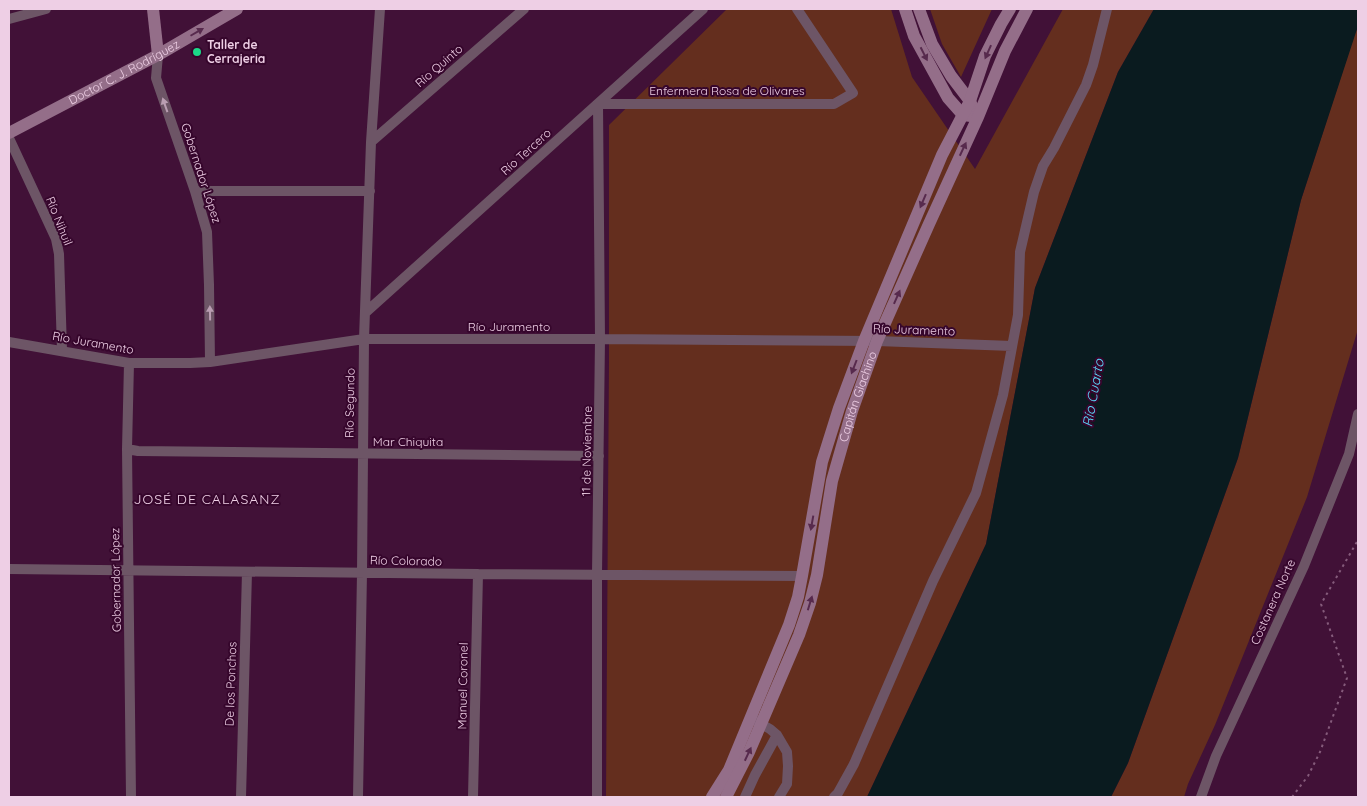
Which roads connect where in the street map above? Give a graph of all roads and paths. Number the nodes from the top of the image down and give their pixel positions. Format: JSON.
{"nodes":[{"id":1,"x":46,"y":9,"type":"edge"},
{"id":2,"x":153,"y":9,"type":"edge"},
{"id":3,"x":237,"y":9,"type":"edge"},
{"id":4,"x":380,"y":9,"type":"edge"},
{"id":5,"x":524,"y":9,"type":"edge"},
{"id":6,"x":704,"y":9,"type":"edge"},
{"id":7,"x":797,"y":9,"type":"edge"},
{"id":8,"x":905,"y":9,"type":"edge"},
{"id":9,"x":919,"y":9,"type":"edge"},
{"id":10,"x":1010,"y":9,"type":"edge"},
{"id":11,"x":1027,"y":9,"type":"edge"},
{"id":12,"x":1107,"y":9,"type":"edge"},
{"id":13,"x":9,"y":19,"type":"edge"},
{"id":14,"x":158,"y":55,"type":"junction"},
{"id":15,"x":970,"y":101,"type":"junction"},
{"id":16,"x":598,"y":104,"type":"junction"},
{"id":17,"x":964,"y":115,"type":"junction"},
{"id":18,"x":978,"y":117,"type":"junction"},
{"id":19,"x":9,"y":133,"type":"edge"},
{"id":20,"x":9,"y":138,"type":"edge"},
{"id":21,"x":371,"y":142,"type":"junction"},
{"id":22,"x":370,"y":191,"type":"junction"},
{"id":23,"x":195,"y":192,"type":"junction"},
{"id":24,"x":365,"y":313,"type":"junction"},
{"id":25,"x":600,"y":339,"type":"junction"},
{"id":26,"x":364,"y":340,"type":"junction"},
{"id":27,"x":864,"y":340,"type":"junction"},
{"id":28,"x":877,"y":340,"type":"junction"},
{"id":29,"x":9,"y":342,"type":"edge"},
{"id":30,"x":1012,"y":346,"type":"junction"},
{"id":31,"x":62,"y":350,"type":"junction"},
{"id":32,"x":210,"y":362,"type":"junction"},
{"id":33,"x":129,"y":363,"type":"junction"},
{"id":34,"x":1358,"y":414,"type":"edge"},
{"id":35,"x":127,"y":449,"type":"junction"},
{"id":36,"x":362,"y":454,"type":"junction"},
{"id":37,"x":599,"y":456,"type":"junction"},
{"id":38,"x":1358,"y":540,"type":"edge"},
{"id":39,"x":9,"y":569,"type":"edge"},
{"id":40,"x":128,"y":571,"type":"junction"},
{"id":41,"x":247,"y":572,"type":"junction"},
{"id":42,"x":362,"y":573,"type":"junction"},
{"id":43,"x":478,"y":574,"type":"junction"},
{"id":44,"x":597,"y":574,"type":"junction"},
{"id":45,"x":802,"y":576,"type":"junction"},
{"id":46,"x":756,"y":721,"type":"junction"},
{"id":47,"x":777,"y":735,"type":"junction"},
{"id":48,"x":131,"y":797,"type":"edge"},
{"id":49,"x":240,"y":797,"type":"edge"},
{"id":50,"x":358,"y":797,"type":"edge"},
{"id":51,"x":473,"y":797,"type":"edge"},
{"id":52,"x":597,"y":797,"type":"edge"},
{"id":53,"x":712,"y":797,"type":"edge"},
{"id":54,"x":726,"y":797,"type":"edge"},
{"id":55,"x":745,"y":797,"type":"edge"},
{"id":56,"x":779,"y":797,"type":"edge"},
{"id":57,"x":834,"y":797,"type":"edge"},
{"id":58,"x":1201,"y":797,"type":"edge"},
{"id":59,"x":1292,"y":797,"type":"edge"}],
"edges":[{"from":1,"to":13,"type":"street"},
{"from":2,"to":14,"type":"main road"},
{"from":14,"to":3,"type":"main road","name":"Doctor C. J. Rodríguez","one_way":true},
{"from":4,"to":21,"type":"street","name":"Río Segundo"},
{"from":5,"to":21,"type":"street","name":"Río Quinto"},
{"from":6,"to":16,"type":"street","name":"Río Tercero"},
{"from":7,"to":16,"type":"street","name":"Enfermera Rosa de Olivares"},
{"from":8,"to":17,"type":"main road","one_way":true},
{"from":9,"to":15,"type":"main road"},
{"from":10,"to":15,"type":"main road","name":"Capitán Giachino","one_way":true},
{"from":11,"to":18,"type":"main road","name":"Capitán Giachino"},
{"from":12,"to":30,"type":"street"},
{"from":14,"to":19,"type":"main road","name":"Doctor C. J. Rodríguez"},
{"from":23,"to":14,"type":"street","name":"Gobernador López","one_way":true},
{"from":15,"to":17,"type":"main road","name":"Capitán Giachino"},
{"from":15,"to":18,"type":"main road"},
{"from":16,"to":24,"type":"street","name":"Río Tercero"},
{"from":16,"to":25,"type":"street","name":"11 de Noviembre"},
{"from":17,"to":18,"type":"main road"},
{"from":17,"to":27,"type":"main road","name":"Capitán Giachino","one_way":true},
{"from":28,"to":18,"type":"main road","name":"Capitán Giachino","one_way":true},
{"from":20,"to":31,"type":"street","name":"Río Nihuil"},
{"from":21,"to":22,"type":"street","name":"Río Segundo"},
{"from":22,"to":23,"type":"street"},
{"from":22,"to":24,"type":"street","name":"Río Segundo"},
{"from":32,"to":23,"type":"street","name":"Gobernador López","one_way":true},
{"from":24,"to":26,"type":"street","name":"Río Segundo"},
{"from":25,"to":26,"type":"street","name":"Río Juramento"},
{"from":25,"to":27,"type":"street","name":"Río Juramento"},
{"from":25,"to":37,"type":"street","name":"11 de Noviembre"},
{"from":26,"to":32,"type":"street","name":"Río Juramento"},
{"from":26,"to":36,"type":"street","name":"Río Segundo"},
{"from":27,"to":28,"type":"street","name":"Río Juramento"},
{"from":27,"to":45,"type":"main road","name":"Capitán Giachino","one_way":true},
{"from":28,"to":30,"type":"street","name":"Río Juramento"},
{"from":46,"to":28,"type":"main road","name":"Capitán Giachino","one_way":true},
{"from":29,"to":31,"type":"street","name":"Río Juramento"},
{"from":30,"to":57,"type":"street"},
{"from":31,"to":33,"type":"street","name":"Río Juramento"},
{"from":32,"to":33,"type":"street","name":"Río Juramento"},
{"from":33,"to":35,"type":"street","name":"Gobernador López"},
{"from":34,"to":58,"type":"street","name":"Costanera Norte"},
{"from":35,"to":36,"type":"street","name":"Mar Chiquita"},
{"from":35,"to":40,"type":"street","name":"Gobernador López"},
{"from":36,"to":37,"type":"street","name":"Mar Chiquita"},
{"from":36,"to":42,"type":"street","name":"Río Segundo"},
{"from":37,"to":44,"type":"street","name":"11 de Noviembre"},
{"from":38,"to":59,"type":"path"},
{"from":39,"to":40,"type":"street","name":"Río Colorado"},
{"from":40,"to":41,"type":"street","name":"Río Colorado"},
{"from":40,"to":48,"type":"street","name":"Gobernador López"},
{"from":41,"to":42,"type":"street","name":"Río Colorado"},
{"from":41,"to":49,"type":"street","name":"De los Ponchos"},
{"from":42,"to":43,"type":"street","name":"Río Colorado"},
{"from":42,"to":50,"type":"street","name":"Río Segundo"},
{"from":43,"to":44,"type":"street","name":"Río Colorado"},
{"from":43,"to":51,"type":"street","name":"Manuel Coronel"},
{"from":44,"to":45,"type":"street","name":"Río Colorado"},
{"from":44,"to":52,"type":"street","name":"11 de Noviembre"},
{"from":45,"to":46,"type":"main road","name":"Capitán Giachino"},
{"from":46,"to":47,"type":"street"},
{"from":46,"to":53,"type":"main road","name":"Capitán Giachino"},
{"from":54,"to":46,"type":"main road","name":"Capitán Giachino","one_way":true},
{"from":47,"to":55,"type":"street"},
{"from":47,"to":56,"type":"street"}]}
